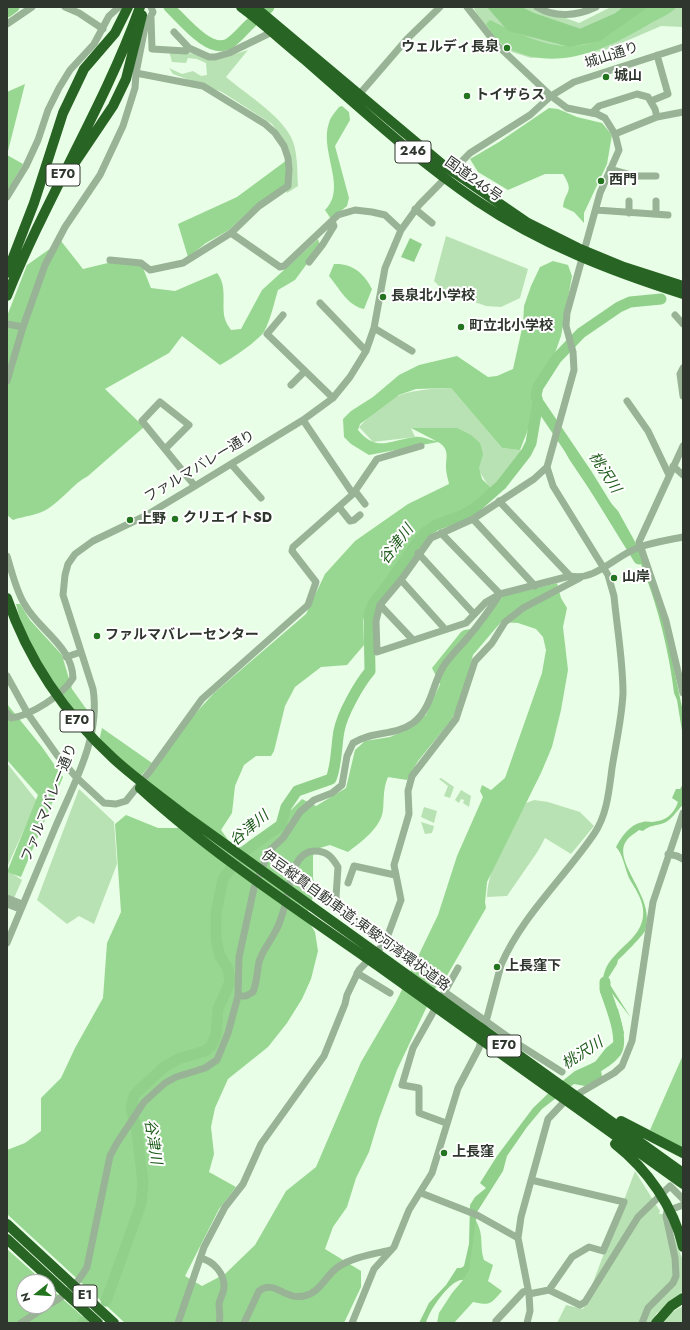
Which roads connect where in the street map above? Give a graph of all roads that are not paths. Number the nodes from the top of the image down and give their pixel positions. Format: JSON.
{"nodes":[{"id":1,"x":32,"y":7,"type":"edge"},
{"id":2,"x":65,"y":7,"type":"edge"},
{"id":3,"x":119,"y":7,"type":"edge"},
{"id":4,"x":128,"y":7,"type":"edge"},
{"id":5,"x":137,"y":7,"type":"edge"},
{"id":6,"x":142,"y":7,"type":"edge"},
{"id":7,"x":440,"y":7,"type":"edge"},
{"id":8,"x":467,"y":7,"type":"edge"},
{"id":9,"x":537,"y":7,"type":"edge"},
{"id":10,"x":596,"y":7,"type":"edge"},
{"id":11,"x":250,"y":9,"type":"edge"},
{"id":12,"x":153,"y":10,"type":"edge"},
{"id":13,"x":7,"y":24,"type":"edge"},
{"id":14,"x":268,"y":25,"type":"junction"},
{"id":15,"x":103,"y":29,"type":"junction"},
{"id":16,"x":174,"y":32,"type":"dead end"},
{"id":17,"x":683,"y":47,"type":"edge"},
{"id":18,"x":189,"y":48,"type":"junction"},
{"id":19,"x":119,"y":53,"type":"junction"},
{"id":20,"x":657,"y":55,"type":"junction"},
{"id":21,"x":136,"y":72,"type":"junction"},
{"id":22,"x":551,"y":96,"type":"junction"},
{"id":23,"x":356,"y":98,"type":"junction"},
{"id":24,"x":651,"y":101,"type":"junction"},
{"id":25,"x":683,"y":112,"type":"edge"},
{"id":26,"x":592,"y":113,"type":"junction"},
{"id":27,"x":657,"y":117,"type":"junction"},
{"id":28,"x":615,"y":134,"type":"junction"},
{"id":29,"x":610,"y":169,"type":"junction"},
{"id":30,"x":656,"y":176,"type":"dead end"},
{"id":31,"x":52,"y":196,"type":"junction"},
{"id":32,"x":7,"y":197,"type":"edge"},
{"id":33,"x":629,"y":201,"type":"dead end"},
{"id":34,"x":656,"y":201,"type":"dead end"},
{"id":35,"x":415,"y":209,"type":"junction"},
{"id":36,"x":596,"y":210,"type":"junction"},
{"id":37,"x":628,"y":213,"type":"junction"},
{"id":38,"x":656,"y":214,"type":"junction"},
{"id":39,"x":668,"y":215,"type":"dead end"},
{"id":40,"x":332,"y":221,"type":"junction"},
{"id":41,"x":432,"y":223,"type":"dead end"},
{"id":42,"x":401,"y":230,"type":"junction"},
{"id":43,"x":231,"y":232,"type":"junction"},
{"id":44,"x":577,"y":252,"type":"junction"},
{"id":45,"x":110,"y":260,"type":"dead end"},
{"id":46,"x":309,"y":262,"type":"dead end"},
{"id":47,"x":7,"y":273,"type":"edge"},
{"id":48,"x":7,"y":284,"type":"edge"},
{"id":49,"x":683,"y":286,"type":"edge"},
{"id":50,"x":683,"y":294,"type":"edge"},
{"id":51,"x":7,"y":296,"type":"edge"},
{"id":52,"x":320,"y":303,"type":"dead end"},
{"id":53,"x":283,"y":315,"type":"dead end"},
{"id":54,"x":675,"y":315,"type":"dead end"},
{"id":55,"x":7,"y":324,"type":"edge"},
{"id":56,"x":683,"y":324,"type":"edge"},
{"id":57,"x":20,"y":327,"type":"junction"},
{"id":58,"x":374,"y":328,"type":"junction"},
{"id":59,"x":366,"y":351,"type":"junction"},
{"id":60,"x":412,"y":351,"type":"dead end"},
{"id":61,"x":683,"y":368,"type":"edge"},
{"id":62,"x":305,"y":371,"type":"junction"},
{"id":63,"x":7,"y":381,"type":"edge"},
{"id":64,"x":291,"y":385,"type":"dead end"},
{"id":65,"x":683,"y":396,"type":"edge"},
{"id":66,"x":333,"y":398,"type":"junction"},
{"id":67,"x":627,"y":401,"type":"dead end"},
{"id":68,"x":303,"y":420,"type":"junction"},
{"id":69,"x":421,"y":446,"type":"dead end"},
{"id":70,"x":683,"y":446,"type":"edge"},
{"id":71,"x":165,"y":449,"type":"junction"},
{"id":72,"x":231,"y":464,"type":"junction"},
{"id":73,"x":673,"y":466,"type":"junction"},
{"id":74,"x":547,"y":467,"type":"junction"},
{"id":75,"x":669,"y":474,"type":"junction"},
{"id":76,"x":683,"y":475,"type":"edge"},
{"id":77,"x":195,"y":486,"type":"junction"},
{"id":78,"x":354,"y":492,"type":"junction"},
{"id":79,"x":261,"y":498,"type":"dead end"},
{"id":80,"x":499,"y":501,"type":"junction"},
{"id":81,"x":365,"y":504,"type":"dead end"},
{"id":82,"x":339,"y":507,"type":"junction"},
{"id":83,"x":360,"y":515,"type":"dead end"},
{"id":84,"x":473,"y":518,"type":"junction"},
{"id":85,"x":441,"y":533,"type":"junction"},
{"id":86,"x":683,"y":537,"type":"edge"},
{"id":87,"x":640,"y":547,"type":"junction"},
{"id":88,"x":418,"y":554,"type":"junction"},
{"id":89,"x":7,"y":556,"type":"edge"},
{"id":90,"x":604,"y":567,"type":"junction"},
{"id":91,"x":570,"y":576,"type":"junction"},
{"id":92,"x":580,"y":578,"type":"junction"},
{"id":93,"x":401,"y":580,"type":"junction"},
{"id":94,"x":535,"y":586,"type":"junction"},
{"id":95,"x":500,"y":594,"type":"junction"},
{"id":96,"x":7,"y":598,"type":"edge"},
{"id":97,"x":380,"y":605,"type":"junction"},
{"id":98,"x":7,"y":608,"type":"edge"},
{"id":99,"x":474,"y":614,"type":"junction"},
{"id":100,"x":445,"y":629,"type":"junction"},
{"id":101,"x":413,"y":640,"type":"junction"},
{"id":102,"x":81,"y":652,"type":"junction"},
{"id":103,"x":66,"y":657,"type":"junction"},
{"id":104,"x":7,"y":676,"type":"edge"},
{"id":105,"x":683,"y":693,"type":"edge"},
{"id":106,"x":7,"y":713,"type":"edge"},
{"id":107,"x":28,"y":714,"type":"junction"},
{"id":108,"x":76,"y":777,"type":"junction"},
{"id":109,"x":683,"y":813,"type":"edge"},
{"id":110,"x":180,"y":818,"type":"junction"},
{"id":111,"x":668,"y":854,"type":"junction"},
{"id":112,"x":683,"y":859,"type":"edge"},
{"id":113,"x":395,"y":875,"type":"junction"},
{"id":114,"x":348,"y":883,"type":"dead end"},
{"id":115,"x":7,"y":898,"type":"edge"},
{"id":116,"x":7,"y":904,"type":"edge"},
{"id":117,"x":21,"y":907,"type":"junction"},
{"id":118,"x":7,"y":943,"type":"edge"},
{"id":119,"x":384,"y":944,"type":"junction"},
{"id":120,"x":409,"y":960,"type":"dead end"},
{"id":121,"x":458,"y":968,"type":"dead end"},
{"id":122,"x":358,"y":972,"type":"junction"},
{"id":123,"x":415,"y":987,"type":"junction"},
{"id":124,"x":445,"y":992,"type":"junction"},
{"id":125,"x":390,"y":993,"type":"dead end"},
{"id":126,"x":238,"y":996,"type":"junction"},
{"id":127,"x":486,"y":1021,"type":"junction"},
{"id":128,"x":562,"y":1072,"type":"dead end"},
{"id":129,"x":540,"y":1084,"type":"junction"},
{"id":130,"x":593,"y":1107,"type":"junction"},
{"id":131,"x":446,"y":1123,"type":"junction"},
{"id":132,"x":683,"y":1152,"type":"edge"},
{"id":133,"x":683,"y":1168,"type":"edge"},
{"id":134,"x":683,"y":1173,"type":"edge"},
{"id":135,"x":531,"y":1180,"type":"junction"},
{"id":136,"x":683,"y":1184,"type":"edge"},
{"id":137,"x":670,"y":1186,"type":"junction"},
{"id":138,"x":421,"y":1192,"type":"junction"},
{"id":139,"x":683,"y":1199,"type":"edge"},
{"id":140,"x":683,"y":1205,"type":"edge"},
{"id":141,"x":7,"y":1224,"type":"edge"},
{"id":142,"x":518,"y":1238,"type":"junction"},
{"id":143,"x":7,"y":1239,"type":"edge"},
{"id":144,"x":683,"y":1248,"type":"edge"},
{"id":145,"x":391,"y":1250,"type":"junction"},
{"id":146,"x":200,"y":1258,"type":"junction"},
{"id":147,"x":549,"y":1290,"type":"junction"},
{"id":148,"x":528,"y":1292,"type":"junction"},
{"id":149,"x":683,"y":1298,"type":"edge"},
{"id":150,"x":56,"y":1302,"type":"edge"},
{"id":151,"x":35,"y":1314,"type":"edge"},
{"id":152,"x":496,"y":1321,"type":"edge"},
{"id":153,"x":21,"y":1323,"type":"edge"},
{"id":154,"x":98,"y":1323,"type":"edge"},
{"id":155,"x":114,"y":1323,"type":"edge"},
{"id":156,"x":178,"y":1323,"type":"edge"},
{"id":157,"x":219,"y":1323,"type":"edge"},
{"id":158,"x":244,"y":1323,"type":"edge"},
{"id":159,"x":352,"y":1323,"type":"edge"},
{"id":160,"x":527,"y":1323,"type":"edge"},
{"id":161,"x":642,"y":1323,"type":"edge"},
{"id":162,"x":656,"y":1323,"type":"edge"}],
"edges":[{"from":1,"to":13,"type":"street"},
{"from":2,"to":15,"type":"street"},
{"from":3,"to":15,"type":"street"},
{"from":4,"to":47,"type":"highway"},
{"from":5,"to":19,"type":"highway","number":"E70"},
{"from":6,"to":19,"type":"highway","number":"E70"},
{"from":6,"to":31,"type":"highway"},
{"from":7,"to":23,"type":"street"},
{"from":8,"to":22,"type":"street"},
{"from":9,"to":10,"type":"street"},
{"from":11,"to":14,"type":"highway","name":"国道246号","number":"246"},
{"from":12,"to":18,"type":"street"},
{"from":12,"to":21,"type":"street"},
{"from":14,"to":18,"type":"street"},
{"from":14,"to":23,"type":"highway","name":"国道246号","number":"246"},
{"from":15,"to":32,"type":"street"},
{"from":16,"to":18,"type":"street"},
{"from":17,"to":20,"type":"street","name":"城山通り"},
{"from":19,"to":31,"type":"highway","number":"E70"},
{"from":19,"to":48,"type":"highway","number":"E70"},
{"from":20,"to":22,"type":"street","name":"城山通り"},
{"from":20,"to":24,"type":"street"},
{"from":21,"to":43,"type":"street"},
{"from":21,"to":57,"type":"street"},
{"from":22,"to":26,"type":"street"},
{"from":22,"to":35,"type":"street","name":"ファルマバレー通り"},
{"from":23,"to":44,"type":"highway","name":"国道246号","number":"246"},
{"from":24,"to":26,"type":"street"},
{"from":24,"to":27,"type":"street"},
{"from":25,"to":27,"type":"street"},
{"from":26,"to":28,"type":"street"},
{"from":27,"to":28,"type":"street"},
{"from":28,"to":29,"type":"street"},
{"from":29,"to":30,"type":"street"},
{"from":29,"to":36,"type":"street"},
{"from":31,"to":51,"type":"highway","number":"E70"},
{"from":33,"to":37,"type":"street"},
{"from":34,"to":38,"type":"street"},
{"from":35,"to":41,"type":"street"},
{"from":35,"to":42,"type":"street","name":"ファルマバレー通り"},
{"from":36,"to":37,"type":"street"},
{"from":36,"to":74,"type":"street"},
{"from":37,"to":38,"type":"street"},
{"from":38,"to":39,"type":"street"},
{"from":40,"to":42,"type":"street"},
{"from":40,"to":43,"type":"street"},
{"from":40,"to":46,"type":"street"},
{"from":42,"to":58,"type":"street","name":"ファルマバレー通り"},
{"from":43,"to":45,"type":"street"},
{"from":44,"to":49,"type":"highway","name":"国道246号","number":"246"},
{"from":44,"to":50,"type":"highway","name":"国道246号","number":"246"},
{"from":52,"to":59,"type":"street"},
{"from":53,"to":62,"type":"street"},
{"from":54,"to":56,"type":"street"},
{"from":55,"to":57,"type":"street"},
{"from":57,"to":63,"type":"street"},
{"from":58,"to":59,"type":"street","name":"ファルマバレー通り"},
{"from":58,"to":60,"type":"street"},
{"from":59,"to":66,"type":"street","name":"ファルマバレー通り"},
{"from":61,"to":65,"type":"street"},
{"from":62,"to":64,"type":"street"},
{"from":62,"to":66,"type":"street"},
{"from":66,"to":68,"type":"street","name":"ファルマバレー通り"},
{"from":67,"to":75,"type":"street"},
{"from":68,"to":72,"type":"street","name":"ファルマバレー通り"},
{"from":68,"to":78,"type":"street"},
{"from":69,"to":78,"type":"street"},
{"from":70,"to":73,"type":"street"},
{"from":71,"to":71,"type":"street"},
{"from":71,"to":77,"type":"street"},
{"from":72,"to":77,"type":"street","name":"ファルマバレー通り"},
{"from":72,"to":79,"type":"street"},
{"from":73,"to":75,"type":"street"},
{"from":73,"to":76,"type":"street"},
{"from":74,"to":80,"type":"street"},
{"from":74,"to":90,"type":"street"},
{"from":75,"to":87,"type":"street"},
{"from":77,"to":102,"type":"street","name":"ファルマバレー通り"},
{"from":78,"to":81,"type":"street"},
{"from":78,"to":82,"type":"street"},
{"from":80,"to":84,"type":"street"},
{"from":80,"to":91,"type":"street"},
{"from":82,"to":83,"type":"street"},
{"from":82,"to":108,"type":"street"},
{"from":84,"to":85,"type":"street"},
{"from":84,"to":94,"type":"street"},
{"from":85,"to":88,"type":"street"},
{"from":85,"to":95,"type":"street"},
{"from":86,"to":87,"type":"street"},
{"from":87,"to":90,"type":"street"},
{"from":87,"to":105,"type":"street"},
{"from":88,"to":93,"type":"street"},
{"from":88,"to":99,"type":"street"},
{"from":89,"to":103,"type":"street"},
{"from":90,"to":92,"type":"street"},
{"from":90,"to":127,"type":"street"},
{"from":91,"to":92,"type":"street"},
{"from":91,"to":94,"type":"street"},
{"from":92,"to":113,"type":"street"},
{"from":93,"to":97,"type":"street"},
{"from":93,"to":100,"type":"street"},
{"from":94,"to":95,"type":"street"},
{"from":95,"to":99,"type":"street"},
{"from":95,"to":126,"type":"street"},
{"from":96,"to":110,"type":"highway","name":"伊豆縦貫自動車道;東駿河湾環状道路","number":"E70"},
{"from":97,"to":101,"type":"street"},
{"from":97,"to":101,"type":"street"},
{"from":98,"to":110,"type":"highway","name":"伊豆縦貫自動車道;東駿河湾環状道路","number":"E70"},
{"from":99,"to":100,"type":"street"},
{"from":100,"to":101,"type":"street"},
{"from":102,"to":103,"type":"street"},
{"from":102,"to":108,"type":"street","name":"ファルマバレー通り"},
{"from":103,"to":107,"type":"street"},
{"from":104,"to":107,"type":"street"},
{"from":106,"to":107,"type":"street"},
{"from":107,"to":108,"type":"street"},
{"from":108,"to":117,"type":"street","name":"ファルマバレー通り"},
{"from":109,"to":111,"type":"street"},
{"from":110,"to":123,"type":"highway","name":"伊豆縦貫自動車道;東駿河湾環状道路","number":"E70"},
{"from":110,"to":123,"type":"highway","name":"伊豆縦貫自動車道;東駿河湾環状道路","number":"E70"},
{"from":111,"to":112,"type":"street"},
{"from":111,"to":135,"type":"street"},
{"from":113,"to":114,"type":"street"},
{"from":113,"to":119,"type":"street"},
{"from":115,"to":117,"type":"street"},
{"from":116,"to":117,"type":"street"},
{"from":117,"to":118,"type":"street","name":"ファルマバレー通り"},
{"from":119,"to":120,"type":"street"},
{"from":119,"to":122,"type":"street"},
{"from":119,"to":126,"type":"street"},
{"from":121,"to":124,"type":"street"},
{"from":122,"to":125,"type":"street"},
{"from":122,"to":146,"type":"street"},
{"from":123,"to":129,"type":"highway","name":"伊豆縦貫自動車道;東駿河湾環状道路","number":"E70"},
{"from":123,"to":130,"type":"highway","name":"伊豆縦貫自動車道;東駿河湾環状道路","number":"E70"},
{"from":124,"to":127,"type":"street"},
{"from":124,"to":131,"type":"street"},
{"from":126,"to":150,"type":"street"},
{"from":127,"to":128,"type":"street"},
{"from":127,"to":131,"type":"street"},
{"from":129,"to":136,"type":"highway","name":"伊豆縦貫自動車道;東駿河湾環状道路","number":"E70"},
{"from":129,"to":144,"type":"highway"},
{"from":130,"to":132,"type":"highway"},
{"from":130,"to":134,"type":"highway","name":"伊豆縦貫自動車道;東駿河湾環状道路","number":"E70"},
{"from":131,"to":138,"type":"street"},
{"from":133,"to":137,"type":"street"},
{"from":135,"to":142,"type":"street"},
{"from":135,"to":147,"type":"street"},
{"from":137,"to":139,"type":"street"},
{"from":137,"to":147,"type":"street"},
{"from":138,"to":142,"type":"street"},
{"from":138,"to":145,"type":"street"},
{"from":140,"to":161,"type":"street"},
{"from":141,"to":155,"type":"highway","number":"E1"},
{"from":142,"to":148,"type":"street"},
{"from":143,"to":154,"type":"highway","number":"E1"},
{"from":145,"to":158,"type":"street"},
{"from":145,"to":159,"type":"street"},
{"from":146,"to":156,"type":"street"},
{"from":146,"to":157,"type":"street"},
{"from":147,"to":148,"type":"street"},
{"from":148,"to":152,"type":"street"},
{"from":148,"to":160,"type":"street"},
{"from":149,"to":162,"type":"highway"},
{"from":151,"to":153,"type":"street"}]}
